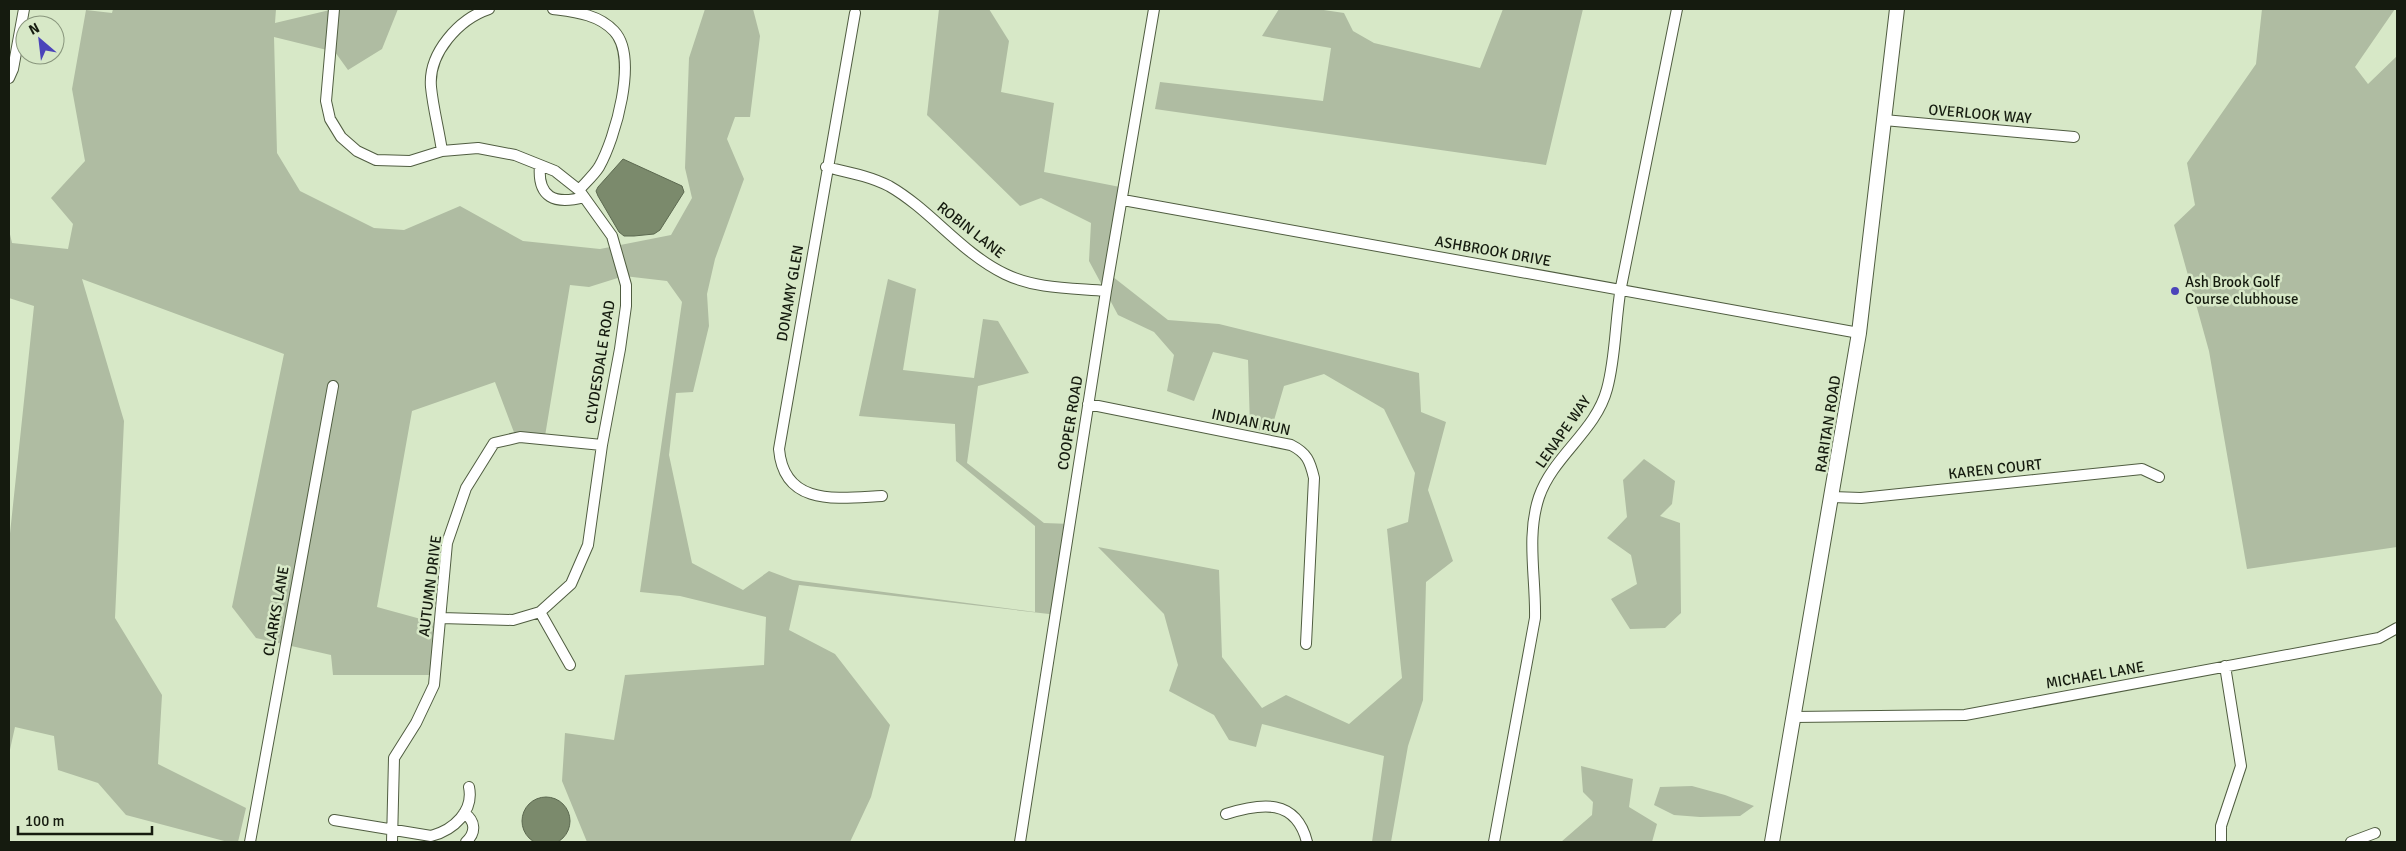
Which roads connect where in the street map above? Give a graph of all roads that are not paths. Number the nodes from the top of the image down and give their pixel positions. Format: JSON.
{"nodes":[{"id":1,"x":24,"y":9,"type":"edge"},
{"id":2,"x":334,"y":9,"type":"edge"},
{"id":3,"x":489,"y":9,"type":"edge"},
{"id":4,"x":553,"y":9,"type":"edge"},
{"id":5,"x":1154,"y":9,"type":"edge"},
{"id":6,"x":1677,"y":9,"type":"edge"},
{"id":7,"x":1896,"y":9,"type":"edge"},
{"id":8,"x":855,"y":13,"type":"dead end"},
{"id":9,"x":9,"y":78,"type":"edge"},
{"id":10,"x":1884,"y":120,"type":"junction"},
{"id":11,"x":2074,"y":137,"type":"dead end"},
{"id":12,"x":442,"y":151,"type":"junction"},
{"id":13,"x":540,"y":165,"type":"junction"},
{"id":14,"x":826,"y":167,"type":"junction"},
{"id":15,"x":582,"y":194,"type":"junction"},
{"id":16,"x":1123,"y":200,"type":"junction"},
{"id":17,"x":1621,"y":289,"type":"junction"},
{"id":18,"x":1106,"y":291,"type":"junction"},
{"id":19,"x":1859,"y":333,"type":"junction"},
{"id":20,"x":333,"y":386,"type":"dead end"},
{"id":21,"x":1088,"y":404,"type":"junction"},
{"id":22,"x":602,"y":445,"type":"junction"},
{"id":23,"x":2159,"y":477,"type":"dead end"},
{"id":24,"x":882,"y":496,"type":"dead end"},
{"id":25,"x":1832,"y":497,"type":"junction"},
{"id":26,"x":540,"y":612,"type":"junction"},
{"id":27,"x":441,"y":618,"type":"junction"},
{"id":28,"x":2397,"y":628,"type":"edge"},
{"id":29,"x":1306,"y":644,"type":"dead end"},
{"id":30,"x":570,"y":665,"type":"dead end"},
{"id":31,"x":2225,"y":666,"type":"junction"},
{"id":32,"x":1794,"y":717,"type":"junction"},
{"id":33,"x":469,"y":787,"type":"dead end"},
{"id":34,"x":464,"y":813,"type":"junction"},
{"id":35,"x":1226,"y":814,"type":"dead end"},
{"id":36,"x":334,"y":820,"type":"dead end"},
{"id":37,"x":391,"y":830,"type":"junction"},
{"id":38,"x":2375,"y":833,"type":"dead end"},
{"id":39,"x":433,"y":839,"type":"edge"},
{"id":40,"x":250,"y":842,"type":"edge"},
{"id":41,"x":392,"y":842,"type":"edge"},
{"id":42,"x":466,"y":842,"type":"edge"},
{"id":43,"x":1020,"y":842,"type":"edge"},
{"id":44,"x":1307,"y":842,"type":"edge"},
{"id":45,"x":1494,"y":842,"type":"edge"},
{"id":46,"x":1772,"y":842,"type":"edge"},
{"id":47,"x":2221,"y":842,"type":"edge"},
{"id":48,"x":2351,"y":842,"type":"edge"}],
"edges":[{"from":1,"to":9,"type":"street"},
{"from":2,"to":12,"type":"street","name":"CLYDESDALE ROAD"},
{"from":3,"to":12,"type":"street"},
{"from":4,"to":15,"type":"street"},
{"from":5,"to":16,"type":"street","name":"COOPER ROAD"},
{"from":6,"to":17,"type":"street","name":"LENAPE WAY"},
{"from":7,"to":10,"type":"street","name":"RARITAN ROAD"},
{"from":8,"to":14,"type":"street","name":"DONAMY GLEN"},
{"from":10,"to":11,"type":"street","name":"OVERLOOK WAY"},
{"from":10,"to":19,"type":"street","name":"RARITAN ROAD"},
{"from":12,"to":13,"type":"street","name":"CLYDESDALE ROAD"},
{"from":13,"to":15,"type":"street","name":"CLYDESDALE ROAD"},
{"from":13,"to":15,"type":"street"},
{"from":14,"to":18,"type":"street","name":"ROBIN LANE"},
{"from":14,"to":24,"type":"street","name":"DONAMY GLEN"},
{"from":15,"to":22,"type":"street","name":"CLYDESDALE ROAD"},
{"from":16,"to":17,"type":"street","name":"ASHBROOK DRIVE"},
{"from":16,"to":18,"type":"street","name":"COOPER ROAD"},
{"from":17,"to":19,"type":"street","name":"ASHBROOK DRIVE"},
{"from":17,"to":45,"type":"street","name":"LENAPE WAY"},
{"from":18,"to":21,"type":"street","name":"COOPER ROAD"},
{"from":19,"to":25,"type":"street","name":"RARITAN ROAD"},
{"from":20,"to":40,"type":"street","name":"CLARKS LANE"},
{"from":21,"to":29,"type":"street","name":"INDIAN RUN"},
{"from":21,"to":43,"type":"street","name":"COOPER ROAD"},
{"from":22,"to":26,"type":"street","name":"CLYDESDALE ROAD"},
{"from":22,"to":27,"type":"street","name":"AUTUMN DRIVE"},
{"from":23,"to":25,"type":"street","name":"KAREN COURT"},
{"from":25,"to":32,"type":"street","name":"RARITAN ROAD"},
{"from":26,"to":27,"type":"street","name":"CLYDESDALE ROAD"},
{"from":26,"to":30,"type":"street"},
{"from":27,"to":37,"type":"street","name":"AUTUMN DRIVE"},
{"from":28,"to":31,"type":"street","name":"MICHAEL LANE"},
{"from":31,"to":32,"type":"street","name":"MICHAEL LANE"},
{"from":31,"to":47,"type":"street"},
{"from":32,"to":46,"type":"street","name":"RARITAN ROAD"},
{"from":33,"to":34,"type":"street"},
{"from":34,"to":39,"type":"street"},
{"from":34,"to":42,"type":"street"},
{"from":35,"to":44,"type":"street"},
{"from":36,"to":37,"type":"street"},
{"from":37,"to":39,"type":"street"},
{"from":37,"to":41,"type":"street","name":"AUTUMN DRIVE"},
{"from":38,"to":48,"type":"street"}]}
